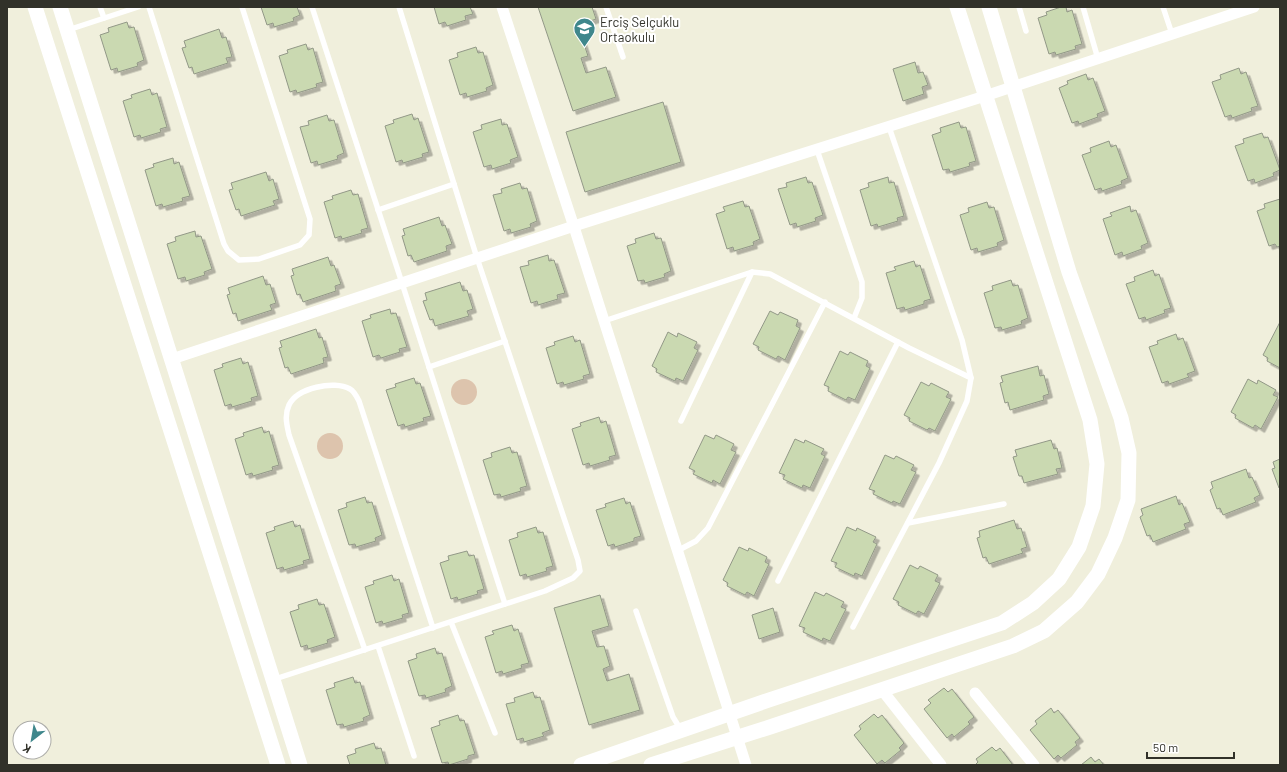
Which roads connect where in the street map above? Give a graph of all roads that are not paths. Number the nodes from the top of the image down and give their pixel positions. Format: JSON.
{"nodes":[{"id":1,"x":36,"y":7,"type":"edge"},
{"id":2,"x":60,"y":7,"type":"edge"},
{"id":3,"x":100,"y":7,"type":"edge"},
{"id":4,"x":138,"y":7,"type":"edge"},
{"id":5,"x":149,"y":7,"type":"edge"},
{"id":6,"x":242,"y":7,"type":"edge"},
{"id":7,"x":312,"y":7,"type":"edge"},
{"id":8,"x":399,"y":7,"type":"edge"},
{"id":9,"x":502,"y":7,"type":"edge"},
{"id":10,"x":606,"y":7,"type":"edge"},
{"id":11,"x":957,"y":7,"type":"edge"},
{"id":12,"x":989,"y":7,"type":"edge"},
{"id":13,"x":1019,"y":7,"type":"edge"},
{"id":14,"x":1083,"y":7,"type":"edge"},
{"id":15,"x":1163,"y":7,"type":"edge"},
{"id":16,"x":1248,"y":8,"type":"edge"},
{"id":17,"x":104,"y":18,"type":"junction"},
{"id":18,"x":68,"y":30,"type":"junction"},
{"id":19,"x":1026,"y":31,"type":"dead end"},
{"id":20,"x":1172,"y":34,"type":"junction"},
{"id":21,"x":623,"y":57,"type":"dead end"},
{"id":22,"x":1098,"y":59,"type":"junction"},
{"id":23,"x":1013,"y":87,"type":"junction"},
{"id":24,"x":985,"y":96,"type":"junction"},
{"id":25,"x":889,"y":127,"type":"junction"},
{"id":26,"x":817,"y":150,"type":"junction"},
{"id":27,"x":454,"y":184,"type":"junction"},
{"id":28,"x":378,"y":210,"type":"junction"},
{"id":29,"x":574,"y":226,"type":"junction"},
{"id":30,"x":477,"y":258,"type":"junction"},
{"id":31,"x":752,"y":272,"type":"junction"},
{"id":32,"x":402,"y":283,"type":"junction"},
{"id":33,"x":825,"y":302,"type":"junction"},
{"id":34,"x":854,"y":318,"type":"junction"},
{"id":35,"x":604,"y":321,"type":"junction"},
{"id":36,"x":505,"y":341,"type":"junction"},
{"id":37,"x":898,"y":342,"type":"junction"},
{"id":38,"x":172,"y":359,"type":"junction"},
{"id":39,"x":429,"y":367,"type":"junction"},
{"id":40,"x":971,"y":378,"type":"junction"},
{"id":41,"x":682,"y":421,"type":"dead end"},
{"id":42,"x":1004,"y":504,"type":"dead end"},
{"id":43,"x":908,"y":523,"type":"junction"},
{"id":44,"x":677,"y":551,"type":"junction"},
{"id":45,"x":778,"y":580,"type":"dead end"},
{"id":46,"x":505,"y":604,"type":"junction"},
{"id":47,"x":636,"y":611,"type":"dead end"},
{"id":48,"x":451,"y":622,"type":"junction"},
{"id":49,"x":853,"y":627,"type":"dead end"},
{"id":50,"x":433,"y":628,"type":"junction"},
{"id":51,"x":378,"y":646,"type":"junction"},
{"id":52,"x":364,"y":650,"type":"junction"},
{"id":53,"x":273,"y":680,"type":"junction"},
{"id":54,"x":882,"y":690,"type":"junction"},
{"id":55,"x":975,"y":693,"type":"dead end"},
{"id":56,"x":729,"y":714,"type":"junction"},
{"id":57,"x":681,"y":730,"type":"junction"},
{"id":58,"x":495,"y":733,"type":"dead end"},
{"id":59,"x":737,"y":738,"type":"junction"},
{"id":60,"x":414,"y":756,"type":"dead end"},
{"id":61,"x":278,"y":765,"type":"edge"},
{"id":62,"x":300,"y":765,"type":"edge"},
{"id":63,"x":581,"y":765,"type":"edge"},
{"id":64,"x":650,"y":765,"type":"edge"},
{"id":65,"x":746,"y":765,"type":"edge"},
{"id":66,"x":941,"y":765,"type":"edge"},
{"id":67,"x":1034,"y":765,"type":"edge"}],
"edges":[{"from":1,"to":61,"type":"street"},
{"from":2,"to":18,"type":"street"},
{"from":3,"to":17,"type":"lane"},
{"from":4,"to":17,"type":"lane"},
{"from":5,"to":6,"type":"lane"},
{"from":7,"to":28,"type":"lane"},
{"from":8,"to":27,"type":"lane"},
{"from":9,"to":29,"type":"street"},
{"from":10,"to":21,"type":"lane"},
{"from":11,"to":24,"type":"street"},
{"from":12,"to":23,"type":"street"},
{"from":13,"to":19,"type":"lane"},
{"from":14,"to":22,"type":"lane"},
{"from":15,"to":20,"type":"lane"},
{"from":16,"to":20,"type":"street"},
{"from":17,"to":18,"type":"lane"},
{"from":18,"to":38,"type":"street"},
{"from":20,"to":22,"type":"street"},
{"from":22,"to":23,"type":"street"},
{"from":23,"to":24,"type":"street"},
{"from":23,"to":54,"type":"street"},
{"from":24,"to":25,"type":"street"},
{"from":24,"to":56,"type":"street"},
{"from":25,"to":26,"type":"street"},
{"from":25,"to":40,"type":"lane"},
{"from":26,"to":29,"type":"street"},
{"from":26,"to":34,"type":"lane"},
{"from":27,"to":28,"type":"lane"},
{"from":27,"to":30,"type":"lane"},
{"from":28,"to":32,"type":"lane"},
{"from":29,"to":30,"type":"street"},
{"from":29,"to":35,"type":"street"},
{"from":30,"to":32,"type":"street"},
{"from":30,"to":36,"type":"lane"},
{"from":31,"to":33,"type":"lane"},
{"from":31,"to":35,"type":"lane"},
{"from":31,"to":41,"type":"lane"},
{"from":32,"to":38,"type":"street"},
{"from":32,"to":39,"type":"lane"},
{"from":33,"to":34,"type":"lane"},
{"from":33,"to":44,"type":"lane"},
{"from":34,"to":37,"type":"lane"},
{"from":35,"to":44,"type":"street"},
{"from":36,"to":39,"type":"lane"},
{"from":36,"to":46,"type":"lane"},
{"from":37,"to":40,"type":"lane"},
{"from":37,"to":45,"type":"lane"},
{"from":38,"to":53,"type":"street"},
{"from":39,"to":46,"type":"lane"},
{"from":40,"to":43,"type":"lane"},
{"from":42,"to":43,"type":"lane"},
{"from":43,"to":49,"type":"lane"},
{"from":44,"to":56,"type":"street"},
{"from":46,"to":48,"type":"lane"},
{"from":47,"to":57,"type":"lane"},
{"from":48,"to":50,"type":"lane"},
{"from":48,"to":58,"type":"lane"},
{"from":50,"to":51,"type":"lane"},
{"from":50,"to":52,"type":"lane"},
{"from":51,"to":52,"type":"lane"},
{"from":51,"to":60,"type":"lane"},
{"from":52,"to":53,"type":"lane"},
{"from":53,"to":62,"type":"street"},
{"from":54,"to":59,"type":"street"},
{"from":54,"to":66,"type":"street"},
{"from":55,"to":67,"type":"street"},
{"from":56,"to":57,"type":"street"},
{"from":56,"to":59,"type":"street"},
{"from":57,"to":63,"type":"street"},
{"from":59,"to":64,"type":"street"},
{"from":59,"to":65,"type":"street"}]}
